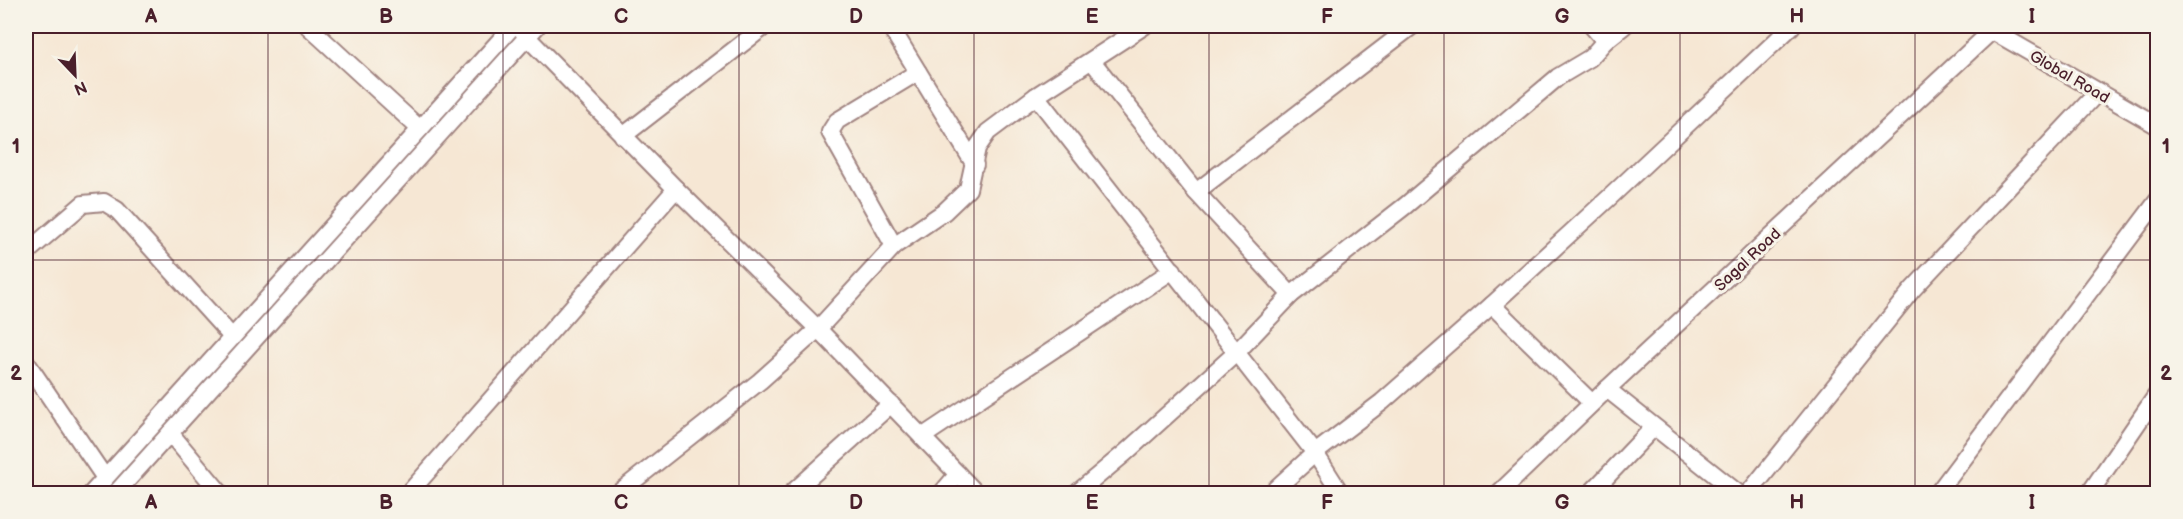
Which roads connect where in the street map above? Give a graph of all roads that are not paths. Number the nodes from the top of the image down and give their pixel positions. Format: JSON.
{"nodes":[{"id":1,"x":308,"y":26,"type":"edge"},
{"id":2,"x":513,"y":26,"type":"edge"},
{"id":3,"x":765,"y":26,"type":"edge"},
{"id":4,"x":890,"y":26,"type":"edge"},
{"id":5,"x":1144,"y":26,"type":"edge"},
{"id":6,"x":1412,"y":26,"type":"edge"},
{"id":7,"x":1592,"y":26,"type":"edge"},
{"id":8,"x":1624,"y":26,"type":"edge"},
{"id":9,"x":1792,"y":26,"type":"edge"},
{"id":10,"x":1991,"y":27,"type":"edge"},
{"id":11,"x":528,"y":29,"type":"edge"},
{"id":12,"x":1605,"y":41,"type":"junction"},
{"id":13,"x":1092,"y":61,"type":"junction"},
{"id":14,"x":918,"y":72,"type":"junction"},
{"id":15,"x":2098,"y":92,"type":"junction"},
{"id":16,"x":1036,"y":96,"type":"junction"},
{"id":17,"x":2157,"y":126,"type":"edge"},
{"id":18,"x":420,"y":129,"type":"junction"},
{"id":19,"x":623,"y":136,"type":"junction"},
{"id":20,"x":975,"y":165,"type":"junction"},
{"id":21,"x":676,"y":189,"type":"junction"},
{"id":22,"x":1196,"y":192,"type":"junction"},
{"id":23,"x":2157,"y":200,"type":"edge"},
{"id":24,"x":894,"y":246,"type":"junction"},
{"id":25,"x":26,"y":253,"type":"edge"},
{"id":26,"x":1173,"y":270,"type":"junction"},
{"id":27,"x":1291,"y":295,"type":"junction"},
{"id":28,"x":1492,"y":305,"type":"junction"},
{"id":29,"x":818,"y":329,"type":"junction"},
{"id":30,"x":232,"y":338,"type":"junction"},
{"id":31,"x":1236,"y":353,"type":"junction"},
{"id":32,"x":26,"y":362,"type":"edge"},
{"id":33,"x":1607,"y":389,"type":"junction"},
{"id":34,"x":2157,"y":393,"type":"edge"},
{"id":35,"x":1592,"y":403,"type":"junction"},
{"id":36,"x":891,"y":404,"type":"junction"},
{"id":37,"x":1654,"y":428,"type":"junction"},
{"id":38,"x":170,"y":433,"type":"junction"},
{"id":39,"x":922,"y":437,"type":"junction"},
{"id":40,"x":1315,"y":453,"type":"junction"},
{"id":41,"x":958,"y":474,"type":"junction"},
{"id":42,"x":105,"y":478,"type":"junction"},
{"id":43,"x":91,"y":494,"type":"edge"},
{"id":44,"x":115,"y":494,"type":"edge"},
{"id":45,"x":221,"y":494,"type":"edge"},
{"id":46,"x":408,"y":494,"type":"edge"},
{"id":47,"x":617,"y":494,"type":"edge"},
{"id":48,"x":791,"y":494,"type":"edge"},
{"id":49,"x":941,"y":494,"type":"edge"},
{"id":50,"x":977,"y":494,"type":"edge"},
{"id":51,"x":1076,"y":494,"type":"edge"},
{"id":52,"x":1270,"y":494,"type":"edge"},
{"id":53,"x":1341,"y":494,"type":"edge"},
{"id":54,"x":1498,"y":494,"type":"edge"},
{"id":55,"x":1590,"y":494,"type":"edge"},
{"id":56,"x":1738,"y":494,"type":"edge"},
{"id":57,"x":1748,"y":494,"type":"edge"},
{"id":58,"x":1937,"y":494,"type":"edge"},
{"id":59,"x":2089,"y":494,"type":"edge"}],
"edges":[{"from":1,"to":18,"type":"street"},
{"from":2,"to":18,"type":"street"},
{"from":3,"to":19,"type":"street"},
{"from":4,"to":14,"type":"street"},
{"from":5,"to":13,"type":"street"},
{"from":6,"to":22,"type":"street"},
{"from":7,"to":12,"type":"street"},
{"from":8,"to":12,"type":"street"},
{"from":9,"to":28,"type":"street"},
{"from":10,"to":15,"type":"street","name":"Global Road"},
{"from":10,"to":33,"type":"street","name":"Sagal Road"},
{"from":11,"to":19,"type":"street"},
{"from":11,"to":38,"type":"street"},
{"from":12,"to":27,"type":"street"},
{"from":13,"to":16,"type":"street"},
{"from":13,"to":22,"type":"street"},
{"from":14,"to":20,"type":"street"},
{"from":14,"to":24,"type":"street"},
{"from":15,"to":17,"type":"street","name":"Global Road"},
{"from":15,"to":57,"type":"street"},
{"from":16,"to":20,"type":"street"},
{"from":16,"to":26,"type":"street"},
{"from":18,"to":30,"type":"street"},
{"from":19,"to":21,"type":"street"},
{"from":20,"to":24,"type":"street"},
{"from":21,"to":29,"type":"street"},
{"from":21,"to":46,"type":"street"},
{"from":22,"to":27,"type":"street"},
{"from":23,"to":58,"type":"street"},
{"from":24,"to":29,"type":"street"},
{"from":25,"to":30,"type":"street"},
{"from":26,"to":31,"type":"street"},
{"from":26,"to":39,"type":"street"},
{"from":27,"to":31,"type":"street"},
{"from":28,"to":35,"type":"street"},
{"from":28,"to":40,"type":"street"},
{"from":29,"to":36,"type":"street"},
{"from":29,"to":47,"type":"street"},
{"from":30,"to":42,"type":"street"},
{"from":31,"to":40,"type":"street"},
{"from":31,"to":51,"type":"street"},
{"from":32,"to":42,"type":"street"},
{"from":33,"to":35,"type":"street","name":"Sagal Road"},
{"from":33,"to":37,"type":"street"},
{"from":34,"to":59,"type":"street"},
{"from":35,"to":54,"type":"street","name":"Sagal Road"},
{"from":36,"to":39,"type":"street"},
{"from":36,"to":48,"type":"street"},
{"from":37,"to":55,"type":"street"},
{"from":37,"to":56,"type":"street"},
{"from":38,"to":44,"type":"street"},
{"from":38,"to":45,"type":"street"},
{"from":39,"to":41,"type":"street"},
{"from":40,"to":52,"type":"street"},
{"from":40,"to":53,"type":"street"},
{"from":41,"to":49,"type":"street"},
{"from":41,"to":50,"type":"street"},
{"from":42,"to":43,"type":"street"}]}
